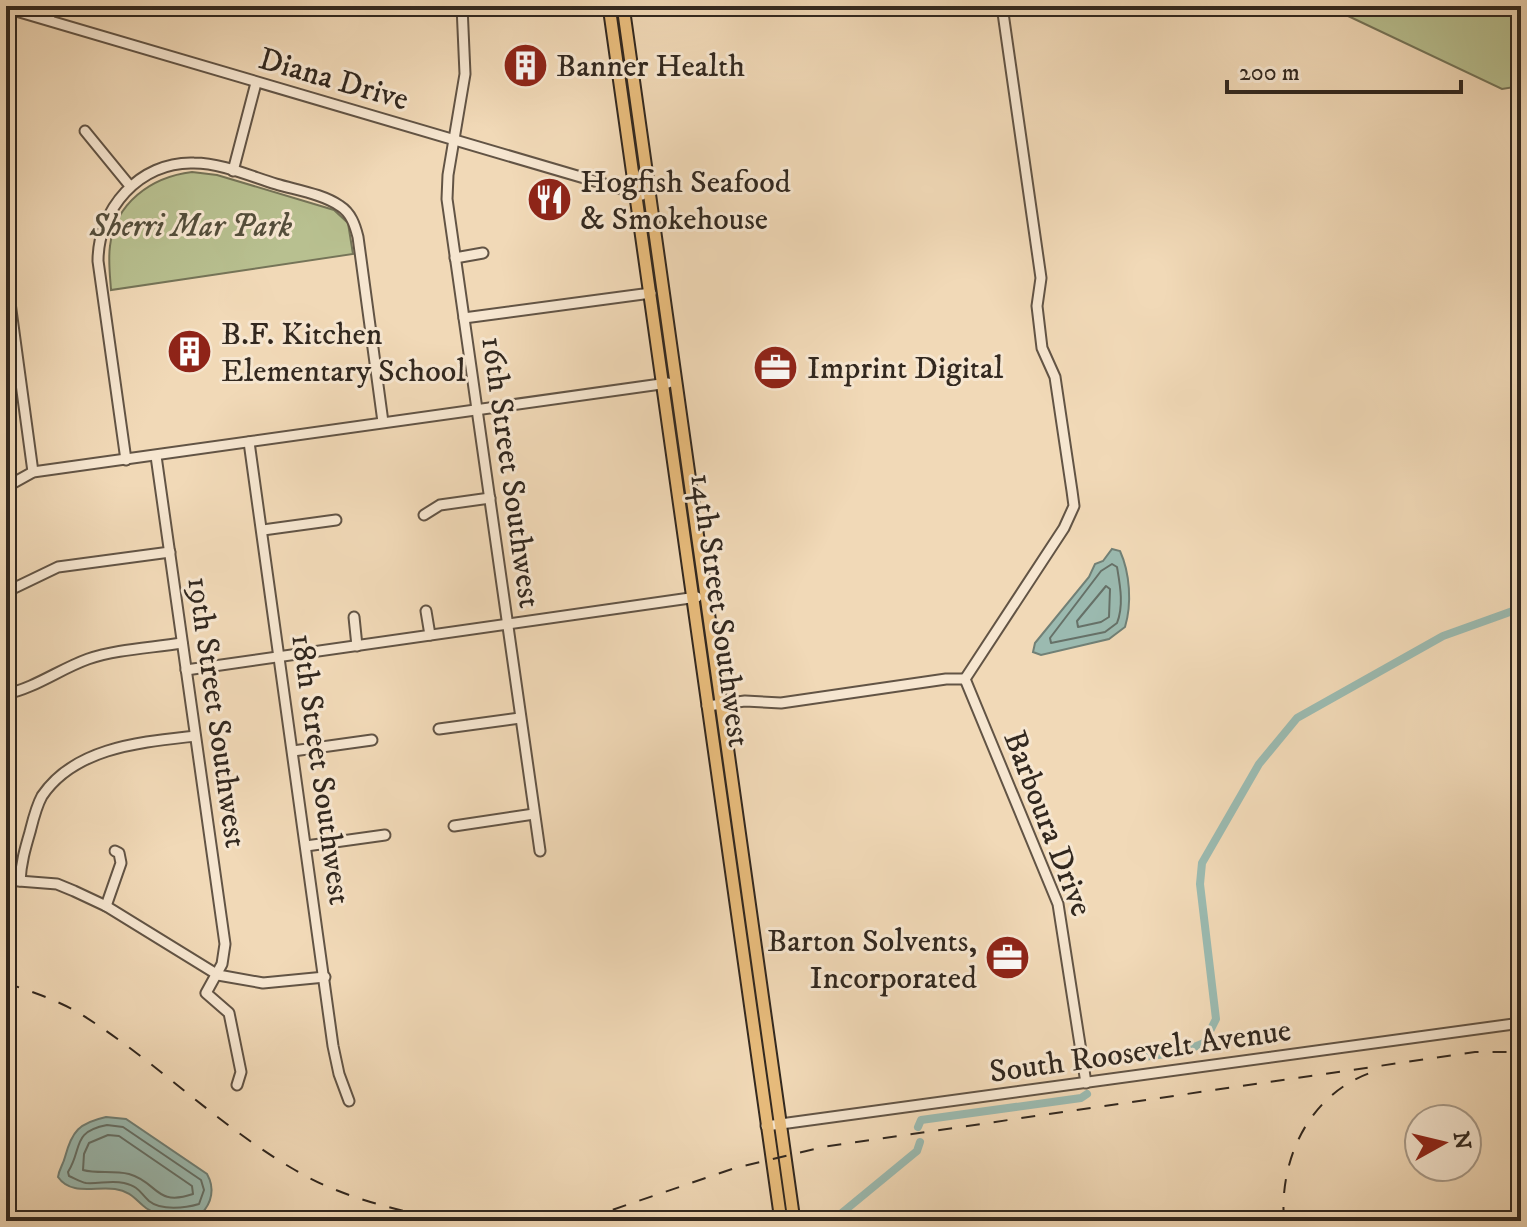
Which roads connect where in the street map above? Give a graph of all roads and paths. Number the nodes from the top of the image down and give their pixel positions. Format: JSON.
{"nodes":[{"id":1,"x":52,"y":6,"type":"edge"},
{"id":2,"x":462,"y":6,"type":"edge"},
{"id":3,"x":609,"y":6,"type":"edge"},
{"id":4,"x":623,"y":6,"type":"edge"},
{"id":5,"x":1002,"y":6,"type":"edge"},
{"id":6,"x":6,"y":8,"type":"edge"},
{"id":7,"x":49,"y":19,"type":"junction"},
{"id":8,"x":256,"y":83,"type":"junction"},
{"id":9,"x":85,"y":131,"type":"dead end"},
{"id":10,"x":455,"y":140,"type":"junction"},
{"id":11,"x":233,"y":171,"type":"junction"},
{"id":12,"x":130,"y":186,"type":"junction"},
{"id":13,"x":643,"y":195,"type":"junction"},
{"id":14,"x":483,"y":253,"type":"dead end"},
{"id":15,"x":455,"y":258,"type":"junction"},
{"id":16,"x":6,"y":273,"type":"edge"},
{"id":17,"x":651,"y":293,"type":"junction"},
{"id":18,"x":464,"y":318,"type":"junction"},
{"id":19,"x":670,"y":382,"type":"junction"},
{"id":20,"x":476,"y":411,"type":"junction"},
{"id":21,"x":383,"y":422,"type":"junction"},
{"id":22,"x":249,"y":442,"type":"junction"},
{"id":23,"x":156,"y":456,"type":"junction"},
{"id":24,"x":126,"y":460,"type":"junction"},
{"id":25,"x":33,"y":472,"type":"junction"},
{"id":26,"x":6,"y":487,"type":"edge"},
{"id":27,"x":490,"y":498,"type":"junction"},
{"id":28,"x":424,"y":515,"type":"dead end"},
{"id":29,"x":336,"y":520,"type":"dead end"},
{"id":30,"x":263,"y":530,"type":"junction"},
{"id":31,"x":170,"y":552,"type":"junction"},
{"id":32,"x":6,"y":592,"type":"edge"},
{"id":33,"x":698,"y":597,"type":"junction"},
{"id":34,"x":426,"y":611,"type":"dead end"},
{"id":35,"x":354,"y":617,"type":"dead end"},
{"id":36,"x":507,"y":625,"type":"junction"},
{"id":37,"x":430,"y":635,"type":"junction"},
{"id":38,"x":182,"y":643,"type":"junction"},
{"id":39,"x":357,"y":646,"type":"junction"},
{"id":40,"x":280,"y":657,"type":"junction"},
{"id":41,"x":186,"y":670,"type":"junction"},
{"id":42,"x":965,"y":679,"type":"junction"},
{"id":43,"x":6,"y":694,"type":"edge"},
{"id":44,"x":720,"y":704,"type":"junction"},
{"id":45,"x":707,"y":706,"type":"junction"},
{"id":46,"x":520,"y":718,"type":"junction"},
{"id":47,"x":439,"y":729,"type":"dead end"},
{"id":48,"x":195,"y":736,"type":"junction"},
{"id":49,"x":372,"y":740,"type":"dead end"},
{"id":50,"x":293,"y":751,"type":"junction"},
{"id":51,"x":534,"y":814,"type":"junction"},
{"id":52,"x":454,"y":826,"type":"dead end"},
{"id":53,"x":385,"y":835,"type":"dead end"},
{"id":54,"x":306,"y":846,"type":"junction"},
{"id":55,"x":115,"y":851,"type":"dead end"},
{"id":56,"x":540,"y":851,"type":"dead end"},
{"id":57,"x":6,"y":880,"type":"edge"},
{"id":58,"x":20,"y":881,"type":"junction"},
{"id":59,"x":106,"y":906,"type":"junction"},
{"id":60,"x":218,"y":975,"type":"junction"},
{"id":61,"x":325,"y":977,"type":"junction"},
{"id":62,"x":1521,"y":1023,"type":"edge"},
{"id":63,"x":1086,"y":1083,"type":"junction"},
{"id":64,"x":237,"y":1085,"type":"dead end"},
{"id":65,"x":349,"y":1101,"type":"dead end"},
{"id":66,"x":780,"y":1124,"type":"junction"},
{"id":67,"x":766,"y":1126,"type":"junction"},
{"id":68,"x":781,"y":1221,"type":"edge"},
{"id":69,"x":794,"y":1221,"type":"edge"}],
"edges":[{"from":1,"to":7,"type":"street"},
{"from":2,"to":10,"type":"street","name":"16th Street Southwest"},
{"from":3,"to":13,"type":"main road","name":"14th Street Southwest"},
{"from":4,"to":13,"type":"main road","name":"14th Street Southwest"},
{"from":5,"to":42,"type":"street"},
{"from":6,"to":7,"type":"street","name":"Diana Drive"},
{"from":7,"to":8,"type":"street","name":"Diana Drive"},
{"from":8,"to":10,"type":"street","name":"Diana Drive"},
{"from":8,"to":11,"type":"street"},
{"from":9,"to":12,"type":"street"},
{"from":10,"to":13,"type":"street","name":"Diana Drive"},
{"from":10,"to":15,"type":"street","name":"16th Street Southwest"},
{"from":11,"to":12,"type":"street"},
{"from":11,"to":21,"type":"street"},
{"from":12,"to":24,"type":"street"},
{"from":13,"to":17,"type":"main road","name":"14th Street Southwest"},
{"from":13,"to":19,"type":"main road","name":"14th Street Southwest"},
{"from":14,"to":15,"type":"street"},
{"from":15,"to":18,"type":"street","name":"16th Street Southwest"},
{"from":16,"to":25,"type":"street"},
{"from":17,"to":18,"type":"street"},
{"from":17,"to":19,"type":"main road","name":"14th Street Southwest"},
{"from":18,"to":20,"type":"street","name":"16th Street Southwest"},
{"from":19,"to":20,"type":"street"},
{"from":19,"to":33,"type":"main road","name":"14th Street Southwest"},
{"from":20,"to":21,"type":"street"},
{"from":20,"to":27,"type":"street","name":"16th Street Southwest"},
{"from":21,"to":22,"type":"street"},
{"from":22,"to":23,"type":"street"},
{"from":22,"to":30,"type":"street","name":"18th Street Southwest"},
{"from":23,"to":24,"type":"street"},
{"from":23,"to":31,"type":"street","name":"19th Street Southwest"},
{"from":24,"to":25,"type":"street"},
{"from":25,"to":26,"type":"street"},
{"from":27,"to":28,"type":"street"},
{"from":27,"to":36,"type":"street","name":"16th Street Southwest"},
{"from":29,"to":30,"type":"street"},
{"from":30,"to":40,"type":"street","name":"18th Street Southwest"},
{"from":31,"to":32,"type":"street"},
{"from":31,"to":38,"type":"street","name":"19th Street Southwest"},
{"from":33,"to":36,"type":"street"},
{"from":33,"to":44,"type":"main road","name":"14th Street Southwest"},
{"from":33,"to":45,"type":"main road","name":"14th Street Southwest"},
{"from":34,"to":37,"type":"street"},
{"from":35,"to":39,"type":"street"},
{"from":36,"to":37,"type":"street"},
{"from":36,"to":46,"type":"street","name":"16th Street Southwest"},
{"from":37,"to":39,"type":"street"},
{"from":38,"to":41,"type":"street","name":"19th Street Southwest"},
{"from":38,"to":43,"type":"street"},
{"from":39,"to":40,"type":"street"},
{"from":40,"to":41,"type":"street"},
{"from":40,"to":50,"type":"street","name":"18th Street Southwest"},
{"from":41,"to":48,"type":"street","name":"19th Street Southwest"},
{"from":42,"to":44,"type":"street"},
{"from":42,"to":63,"type":"street","name":"Barboura Drive"},
{"from":44,"to":45,"type":"street"},
{"from":44,"to":66,"type":"main road","name":"14th Street Southwest"},
{"from":45,"to":67,"type":"main road","name":"14th Street Southwest"},
{"from":46,"to":47,"type":"street"},
{"from":46,"to":51,"type":"street","name":"16th Street Southwest"},
{"from":48,"to":58,"type":"street"},
{"from":48,"to":60,"type":"street","name":"19th Street Southwest"},
{"from":49,"to":50,"type":"street"},
{"from":50,"to":54,"type":"street","name":"18th Street Southwest"},
{"from":51,"to":52,"type":"street"},
{"from":51,"to":56,"type":"street","name":"16th Street Southwest"},
{"from":53,"to":54,"type":"street"},
{"from":54,"to":61,"type":"street","name":"18th Street Southwest"},
{"from":55,"to":59,"type":"street"},
{"from":57,"to":58,"type":"street"},
{"from":58,"to":59,"type":"street"},
{"from":59,"to":60,"type":"street"},
{"from":60,"to":61,"type":"street"},
{"from":60,"to":64,"type":"street","name":"19th Street Southwest"},
{"from":61,"to":65,"type":"street","name":"18th Street Southwest"},
{"from":62,"to":63,"type":"street","name":"South Roosevelt Avenue"},
{"from":63,"to":66,"type":"street","name":"South Roosevelt Avenue"},
{"from":66,"to":67,"type":"street","name":"South Roosevelt Avenue"},
{"from":66,"to":69,"type":"main road","name":"14th Street Southwest"},
{"from":67,"to":68,"type":"main road","name":"14th Street Southwest"}]}
